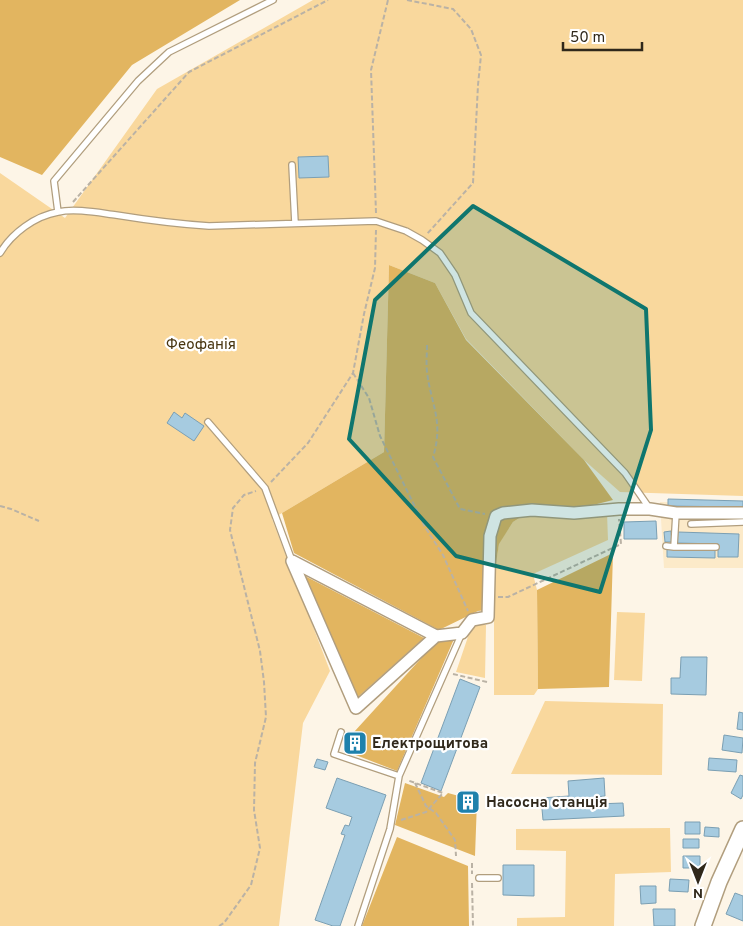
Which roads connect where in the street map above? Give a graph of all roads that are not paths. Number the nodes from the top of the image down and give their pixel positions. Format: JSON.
{"nodes":[{"id":1,"x":272,"y":0,"type":"edge"},
{"id":2,"x":292,"y":165,"type":"dead end"},
{"id":3,"x":61,"y":211,"type":"junction"},
{"id":4,"x":295,"y":223,"type":"junction"},
{"id":5,"x":0,"y":253,"type":"edge"},
{"id":6,"x":208,"y":422,"type":"dead end"},
{"id":7,"x":650,"y":509,"type":"junction"},
{"id":8,"x":676,"y":513,"type":"junction"},
{"id":9,"x":743,"y":513,"type":"edge"},
{"id":10,"x":743,"y":522,"type":"edge"},
{"id":11,"x":691,"y":524,"type":"dead end"},
{"id":12,"x":666,"y":546,"type":"dead end"},
{"id":13,"x":674,"y":547,"type":"junction"},
{"id":14,"x":716,"y":547,"type":"dead end"},
{"id":15,"x":292,"y":561,"type":"junction"},
{"id":16,"x":462,"y":633,"type":"junction"},
{"id":17,"x":436,"y":636,"type":"junction"},
{"id":18,"x":340,"y":732,"type":"dead end"},
{"id":19,"x":399,"y":776,"type":"junction"},
{"id":20,"x":743,"y":829,"type":"edge"},
{"id":21,"x":479,"y":878,"type":"dead end"},
{"id":22,"x":498,"y":878,"type":"dead end"},
{"id":23,"x":358,"y":926,"type":"edge"},
{"id":24,"x":703,"y":926,"type":"edge"}],
"edges":[{"from":1,"to":3,"type":"lane"},
{"from":2,"to":4,"type":"lane"},
{"from":3,"to":4,"type":"lane"},
{"from":3,"to":5,"type":"lane"},
{"from":4,"to":7,"type":"lane"},
{"from":6,"to":15,"type":"lane"},
{"from":7,"to":8,"type":"street"},
{"from":7,"to":16,"type":"street"},
{"from":8,"to":9,"type":"street"},
{"from":8,"to":13,"type":"lane"},
{"from":10,"to":11,"type":"lane"},
{"from":12,"to":13,"type":"lane"},
{"from":13,"to":14,"type":"lane"},
{"from":15,"to":17,"type":"street"},
{"from":15,"to":17,"type":"street"},
{"from":16,"to":17,"type":"street"},
{"from":16,"to":19,"type":"lane"},
{"from":18,"to":19,"type":"lane"},
{"from":19,"to":23,"type":"lane"},
{"from":20,"to":24,"type":"street"},
{"from":21,"to":22,"type":"lane"}]}
